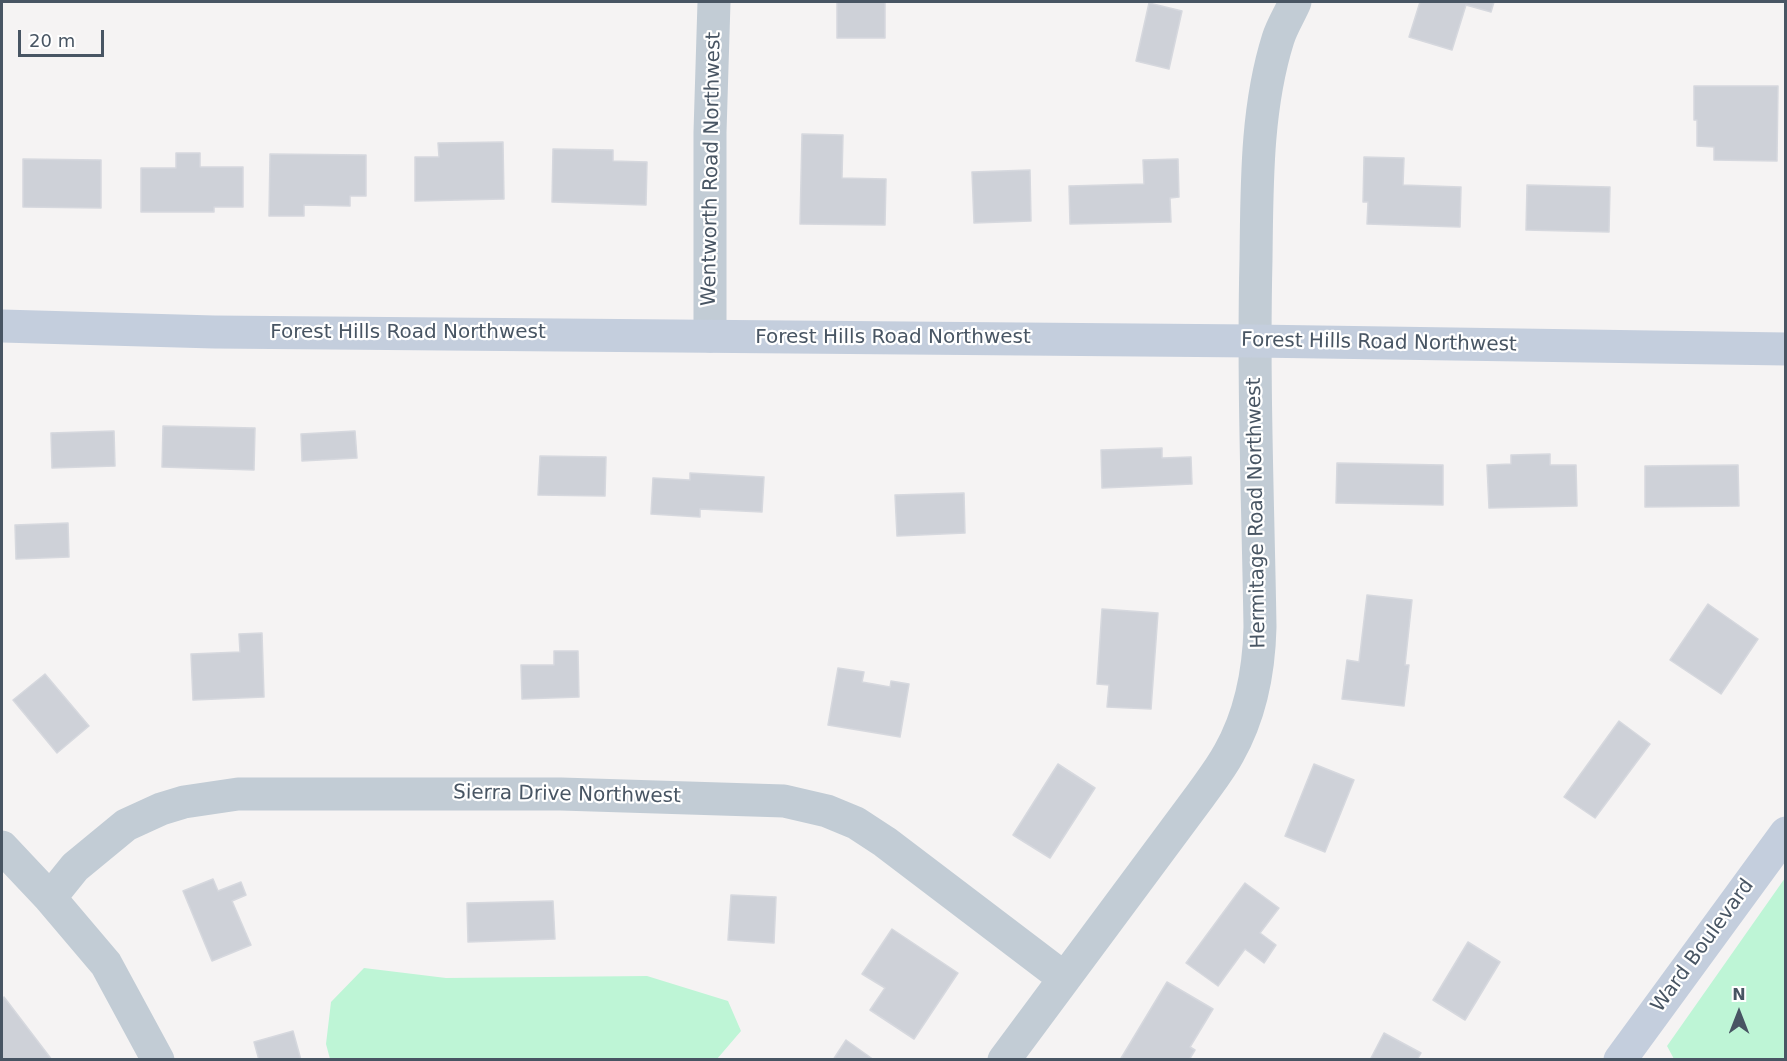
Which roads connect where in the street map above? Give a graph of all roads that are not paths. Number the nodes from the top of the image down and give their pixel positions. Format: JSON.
{"nodes":[{"id":1,"x":714,"y":2,"type":"edge"},
{"id":2,"x":1295,"y":2,"type":"edge"},
{"id":3,"x":2,"y":326,"type":"edge"},
{"id":4,"x":710,"y":336,"type":"junction"},
{"id":5,"x":1254,"y":341,"type":"junction"},
{"id":6,"x":1785,"y":349,"type":"edge"},
{"id":7,"x":1785,"y":833,"type":"edge"},
{"id":8,"x":2,"y":847,"type":"edge"},
{"id":9,"x":50,"y":898,"type":"junction"},
{"id":10,"x":1064,"y":978,"type":"junction"},
{"id":11,"x":158,"y":1059,"type":"edge"},
{"id":12,"x":1004,"y":1059,"type":"edge"},
{"id":13,"x":1620,"y":1059,"type":"edge"}],
"edges":[{"from":1,"to":4,"type":"street","name":"Wentworth Road Northwest"},
{"from":2,"to":5,"type":"street","name":"Hermitage Road Northwest"},
{"from":3,"to":4,"type":"main road","name":"Forest Hills Road Northwest"},
{"from":4,"to":5,"type":"main road","name":"Forest Hills Road Northwest"},
{"from":5,"to":6,"type":"main road","name":"Forest Hills Road Northwest"},
{"from":5,"to":10,"type":"street","name":"Hermitage Road Northwest"},
{"from":7,"to":13,"type":"main road","name":"Ward Boulevard"},
{"from":8,"to":9,"type":"street"},
{"from":9,"to":10,"type":"street","name":"Sierra Drive Northwest"},
{"from":9,"to":11,"type":"street"},
{"from":10,"to":12,"type":"street","name":"Hermitage Road Northwest"}]}
